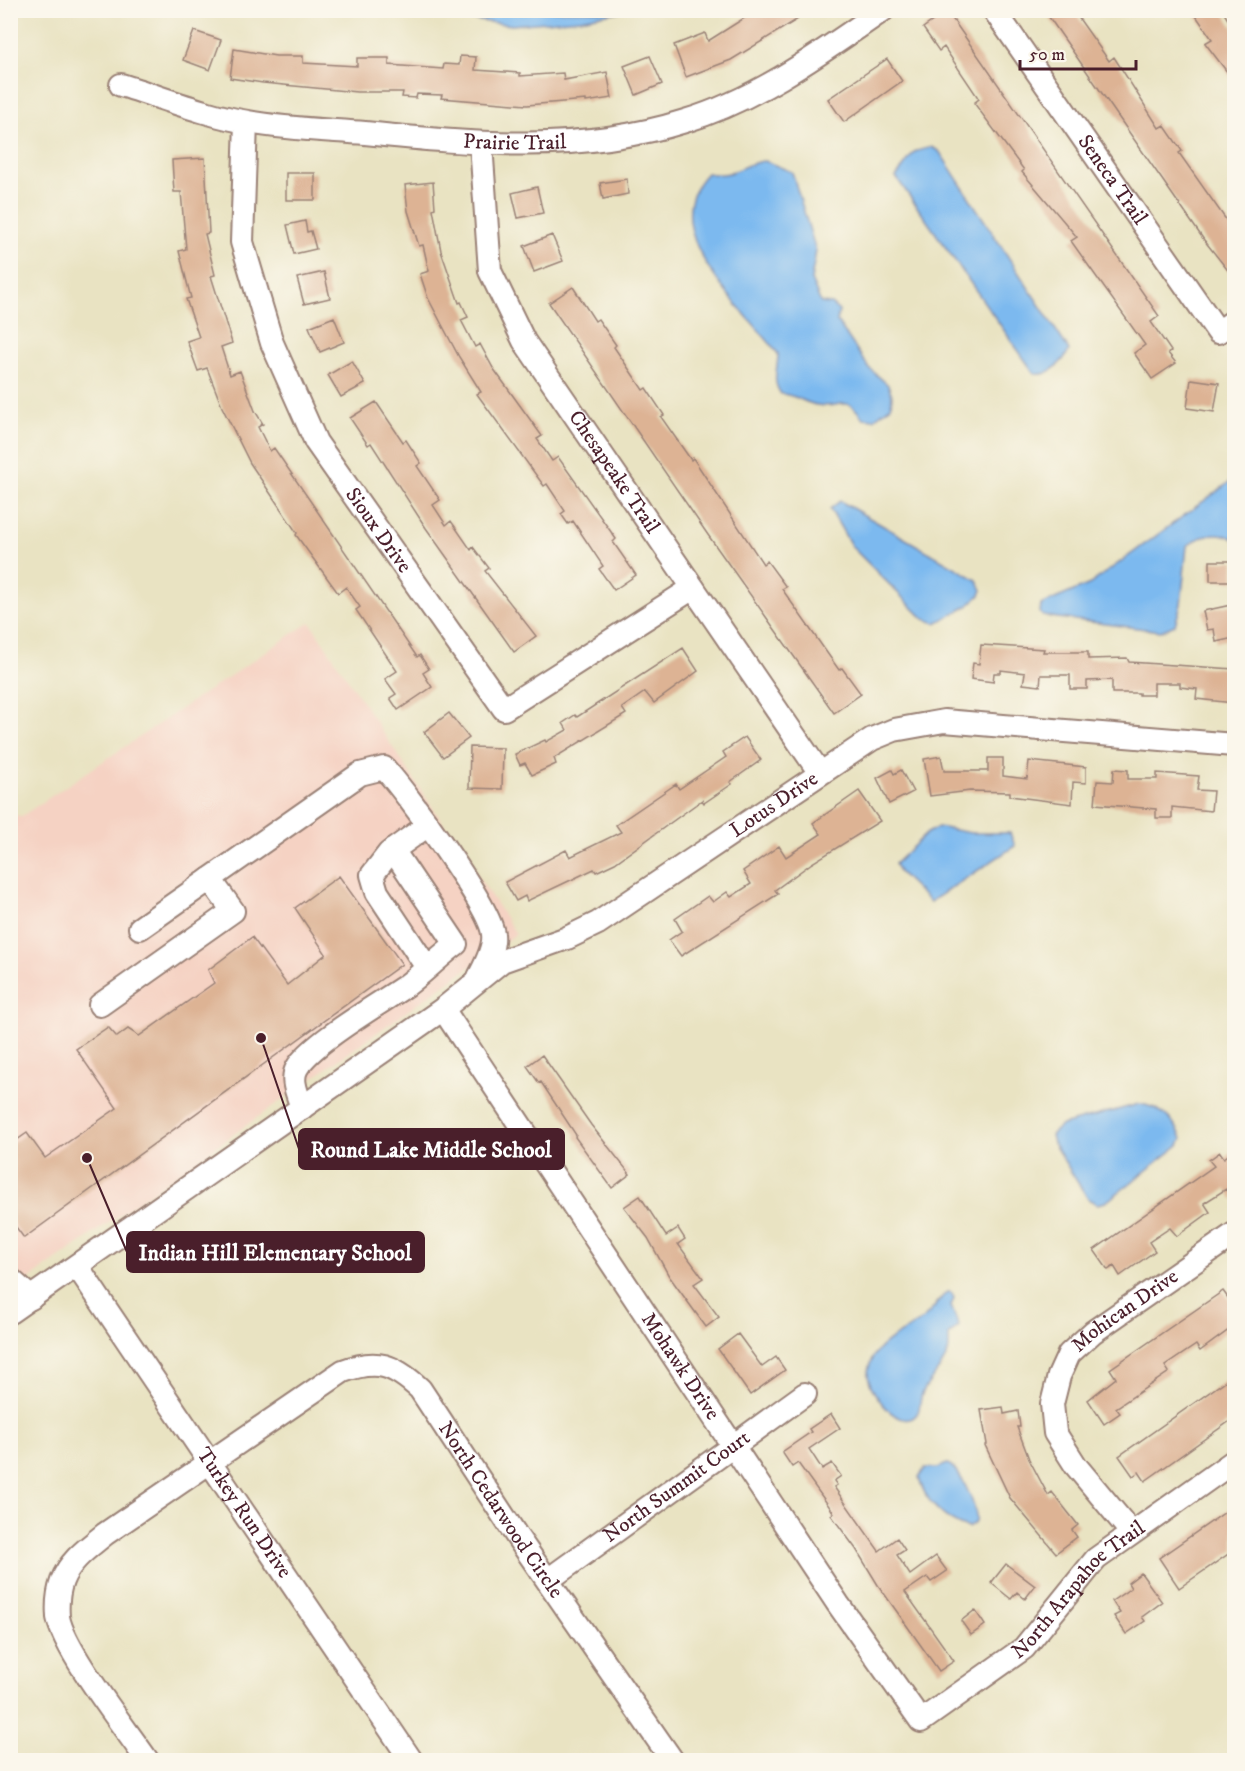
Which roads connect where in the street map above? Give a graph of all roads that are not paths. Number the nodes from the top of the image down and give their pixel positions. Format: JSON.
{"nodes":[{"id":1,"x":883,"y":10,"type":"edge"},
{"id":2,"x":994,"y":10,"type":"edge"},
{"id":3,"x":121,"y":85,"type":"dead end"},
{"id":4,"x":246,"y":122,"type":"junction"},
{"id":5,"x":481,"y":144,"type":"junction"},
{"id":6,"x":1234,"y":321,"type":"edge"},
{"id":7,"x":693,"y":588,"type":"junction"},
{"id":8,"x":1234,"y":745,"type":"edge"},
{"id":9,"x":820,"y":773,"type":"junction"},
{"id":10,"x":428,"y":825,"type":"junction"},
{"id":11,"x":393,"y":850,"type":"junction"},
{"id":12,"x":210,"y":879,"type":"junction"},
{"id":13,"x":140,"y":928,"type":"dead end"},
{"id":14,"x":426,"y":966,"type":"junction"},
{"id":15,"x":479,"y":979,"type":"junction"},
{"id":16,"x":100,"y":1005,"type":"dead end"},
{"id":17,"x":442,"y":1009,"type":"junction"},
{"id":18,"x":302,"y":1108,"type":"junction"},
{"id":19,"x":1234,"y":1234,"type":"edge"},
{"id":20,"x":77,"y":1266,"type":"junction"},
{"id":21,"x":10,"y":1279,"type":"edge"},
{"id":22,"x":31,"y":1298,"type":"junction"},
{"id":23,"x":10,"y":1312,"type":"edge"},
{"id":24,"x":805,"y":1394,"type":"dead end"},
{"id":25,"x":733,"y":1447,"type":"junction"},
{"id":26,"x":1234,"y":1461,"type":"edge"},
{"id":27,"x":210,"y":1463,"type":"junction"},
{"id":28,"x":1131,"y":1532,"type":"junction"},
{"id":29,"x":548,"y":1580,"type":"junction"},
{"id":30,"x":921,"y":1721,"type":"joint"},
{"id":31,"x":147,"y":1761,"type":"edge"},
{"id":32,"x":411,"y":1761,"type":"edge"},
{"id":33,"x":672,"y":1761,"type":"edge"}],
"edges":[{"from":1,"to":5,"type":"street","name":"Prairie Trail"},
{"from":2,"to":6,"type":"street","name":"Seneca Trail"},
{"from":3,"to":4,"type":"street","name":"Prairie Trail"},
{"from":4,"to":5,"type":"street","name":"Prairie Trail"},
{"from":4,"to":7,"type":"street","name":"Sioux Drive"},
{"from":5,"to":7,"type":"street","name":"Chesapeake Trail"},
{"from":7,"to":9,"type":"street","name":"Chesapeake Trail"},
{"from":8,"to":9,"type":"street","name":"Lotus Drive"},
{"from":9,"to":15,"type":"street","name":"Lotus Drive"},
{"from":10,"to":11,"type":"street"},
{"from":10,"to":12,"type":"street"},
{"from":10,"to":15,"type":"street"},
{"from":11,"to":14,"type":"street"},
{"from":11,"to":14,"type":"street"},
{"from":12,"to":13,"type":"street"},
{"from":12,"to":16,"type":"street"},
{"from":14,"to":18,"type":"street"},
{"from":15,"to":17,"type":"street","name":"Lotus Drive"},
{"from":17,"to":18,"type":"street","name":"Lotus Drive"},
{"from":17,"to":25,"type":"street","name":"Mohawk Drive"},
{"from":18,"to":20,"type":"street","name":"Lotus Drive"},
{"from":19,"to":28,"type":"street","name":"Mohican Drive"},
{"from":20,"to":22,"type":"street","name":"Lotus Drive"},
{"from":20,"to":27,"type":"street","name":"Turkey Run Drive"},
{"from":21,"to":22,"type":"street"},
{"from":22,"to":23,"type":"street","name":"Lotus Drive"},
{"from":24,"to":25,"type":"street","name":"North Summit Court"},
{"from":25,"to":29,"type":"street","name":"North Summit Court"},
{"from":25,"to":30,"type":"street","name":"Mohawk Drive"},
{"from":26,"to":28,"type":"street","name":"North Arapahoe Trail"},
{"from":27,"to":29,"type":"street","name":"North Cedarwood Circle"},
{"from":27,"to":31,"type":"street","name":"North Cedarwood Circle"},
{"from":27,"to":32,"type":"street","name":"Turkey Run Drive"},
{"from":28,"to":30,"type":"street","name":"North Arapahoe Trail"},
{"from":29,"to":33,"type":"street","name":"North Cedarwood Circle"}]}
